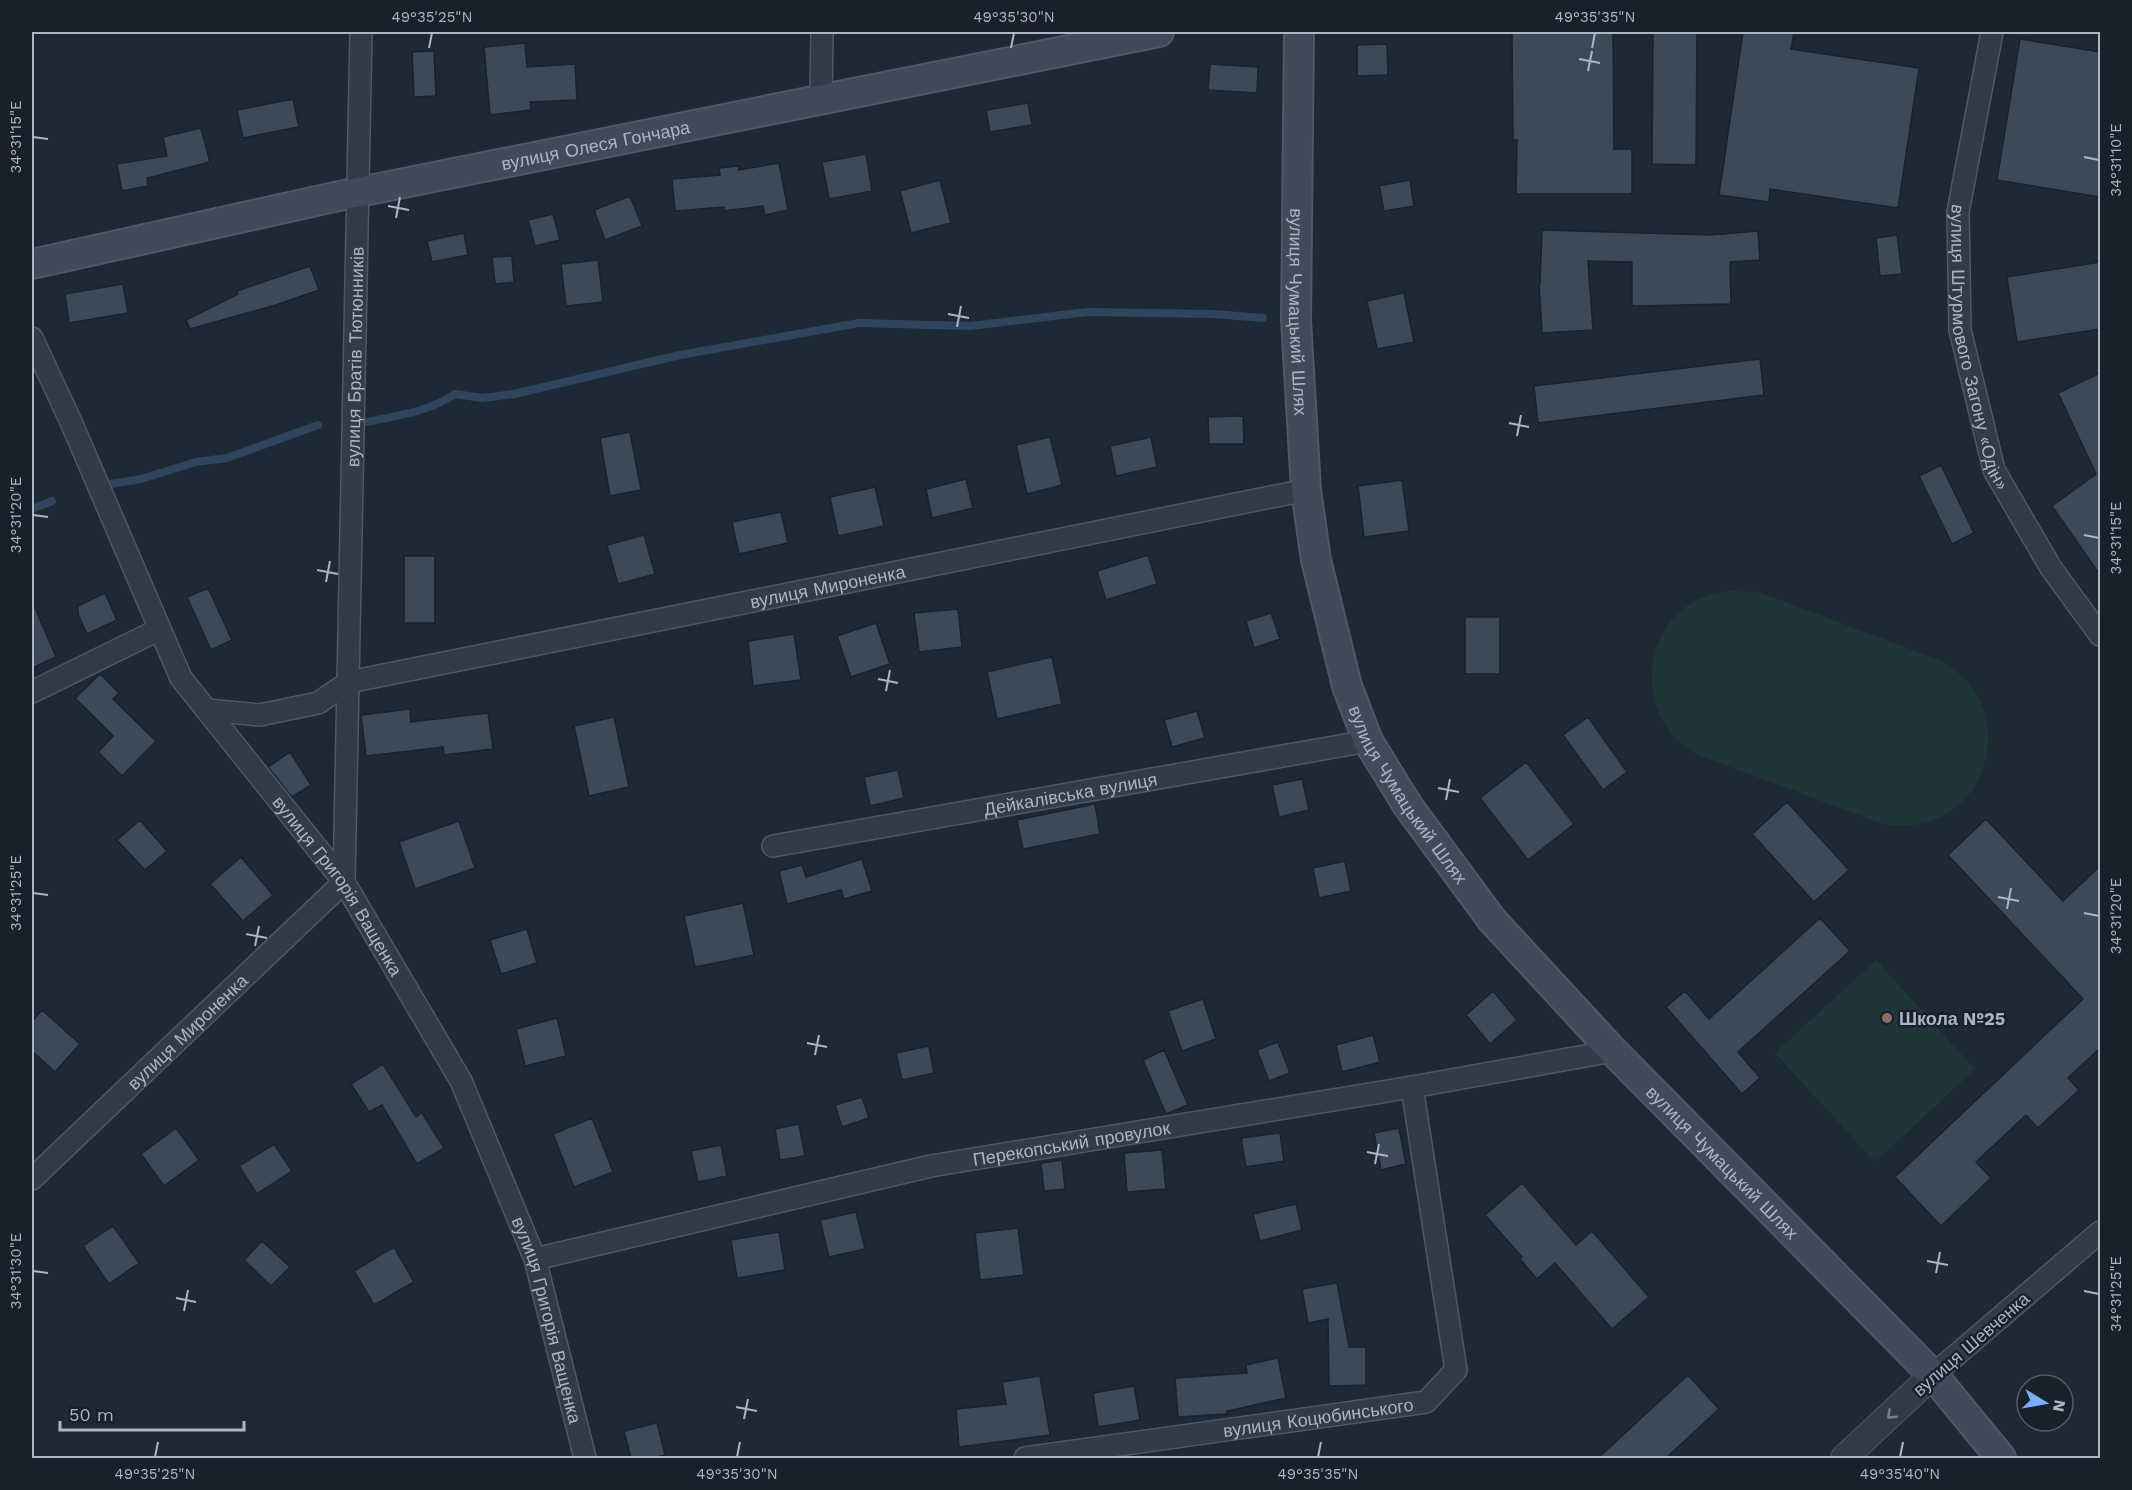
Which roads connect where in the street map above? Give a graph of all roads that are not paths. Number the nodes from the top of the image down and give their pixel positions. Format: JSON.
{"nodes":[{"id":1,"x":361,"y":32,"type":"edge"},
{"id":2,"x":822,"y":32,"type":"edge"},
{"id":3,"x":1159,"y":32,"type":"edge"},
{"id":4,"x":1299,"y":32,"type":"edge"},
{"id":5,"x":1992,"y":32,"type":"edge"},
{"id":6,"x":822,"y":99,"type":"junction"},
{"id":7,"x":359,"y":192,"type":"junction"},
{"id":8,"x":32,"y":264,"type":"edge"},
{"id":9,"x":32,"y":338,"type":"edge"},
{"id":10,"x":1306,"y":490,"type":"junction"},
{"id":11,"x":160,"y":629,"type":"junction"},
{"id":12,"x":2100,"y":634,"type":"edge"},
{"id":13,"x":349,"y":682,"type":"junction"},
{"id":14,"x":32,"y":692,"type":"edge"},
{"id":15,"x":207,"y":711,"type":"junction"},
{"id":16,"x":1368,"y":741,"type":"junction"},
{"id":17,"x":772,"y":846,"type":"dead end"},
{"id":18,"x":344,"y":882,"type":"junction"},
{"id":19,"x":1613,"y":1051,"type":"junction"},
{"id":20,"x":1412,"y":1087,"type":"junction"},
{"id":21,"x":32,"y":1179,"type":"edge"},
{"id":22,"x":2100,"y":1232,"type":"edge"},
{"id":23,"x":535,"y":1259,"type":"junction"},
{"id":24,"x":1933,"y":1375,"type":"junction"},
{"id":25,"x":585,"y":1458,"type":"edge"},
{"id":26,"x":1025,"y":1458,"type":"edge"},
{"id":27,"x":1844,"y":1458,"type":"edge"},
{"id":28,"x":2001,"y":1458,"type":"edge"}],
"edges":[{"from":1,"to":7,"type":"street","name":"вулиця Братів Тютюнників"},
{"from":2,"to":6,"type":"street"},
{"from":3,"to":6,"type":"main road","name":"вулиця Олеся Гончара"},
{"from":4,"to":10,"type":"main road","name":"вулиця Чумацький Шлях"},
{"from":5,"to":12,"type":"street","name":"вулиця Штурмового Загону «Одін»"},
{"from":6,"to":7,"type":"main road","name":"вулиця Олеся Гончара"},
{"from":7,"to":8,"type":"main road","name":"вулиця Олеся Гончара"},
{"from":7,"to":13,"type":"street","name":"вулиця Братів Тютюнників"},
{"from":9,"to":11,"type":"street","name":"вулиця Григорія Ващенка"},
{"from":10,"to":13,"type":"street","name":"вулиця Мироненка"},
{"from":10,"to":16,"type":"main road","name":"вулиця Чумацький Шлях"},
{"from":11,"to":14,"type":"street"},
{"from":11,"to":15,"type":"street","name":"вулиця Григорія Ващенка"},
{"from":13,"to":15,"type":"street"},
{"from":13,"to":18,"type":"street","name":"вулиця Братів Тютюнників"},
{"from":15,"to":18,"type":"street","name":"вулиця Григорія Ващенка"},
{"from":16,"to":17,"type":"street","name":"Дейкалівська вулиця"},
{"from":16,"to":19,"type":"main road","name":"вулиця Чумацький Шлях"},
{"from":18,"to":21,"type":"street","name":"вулиця Мироненка"},
{"from":18,"to":23,"type":"street","name":"вулиця Григорія Ващенка"},
{"from":19,"to":20,"type":"street","name":"Перекопський провулок"},
{"from":19,"to":24,"type":"main road","name":"вулиця Чумацький Шлях"},
{"from":20,"to":23,"type":"street","name":"Перекопський провулок"},
{"from":20,"to":26,"type":"street","name":"вулиця Коцюбинського"},
{"from":22,"to":24,"type":"street","name":"вулиця Шевченка"},
{"from":23,"to":25,"type":"street","name":"вулиця Григорія Ващенка"},
{"from":24,"to":27,"type":"street","name":"вулиця Шевченка","one_way":true},
{"from":24,"to":28,"type":"main road","name":"вулиця Чумацький Шлях"}]}
